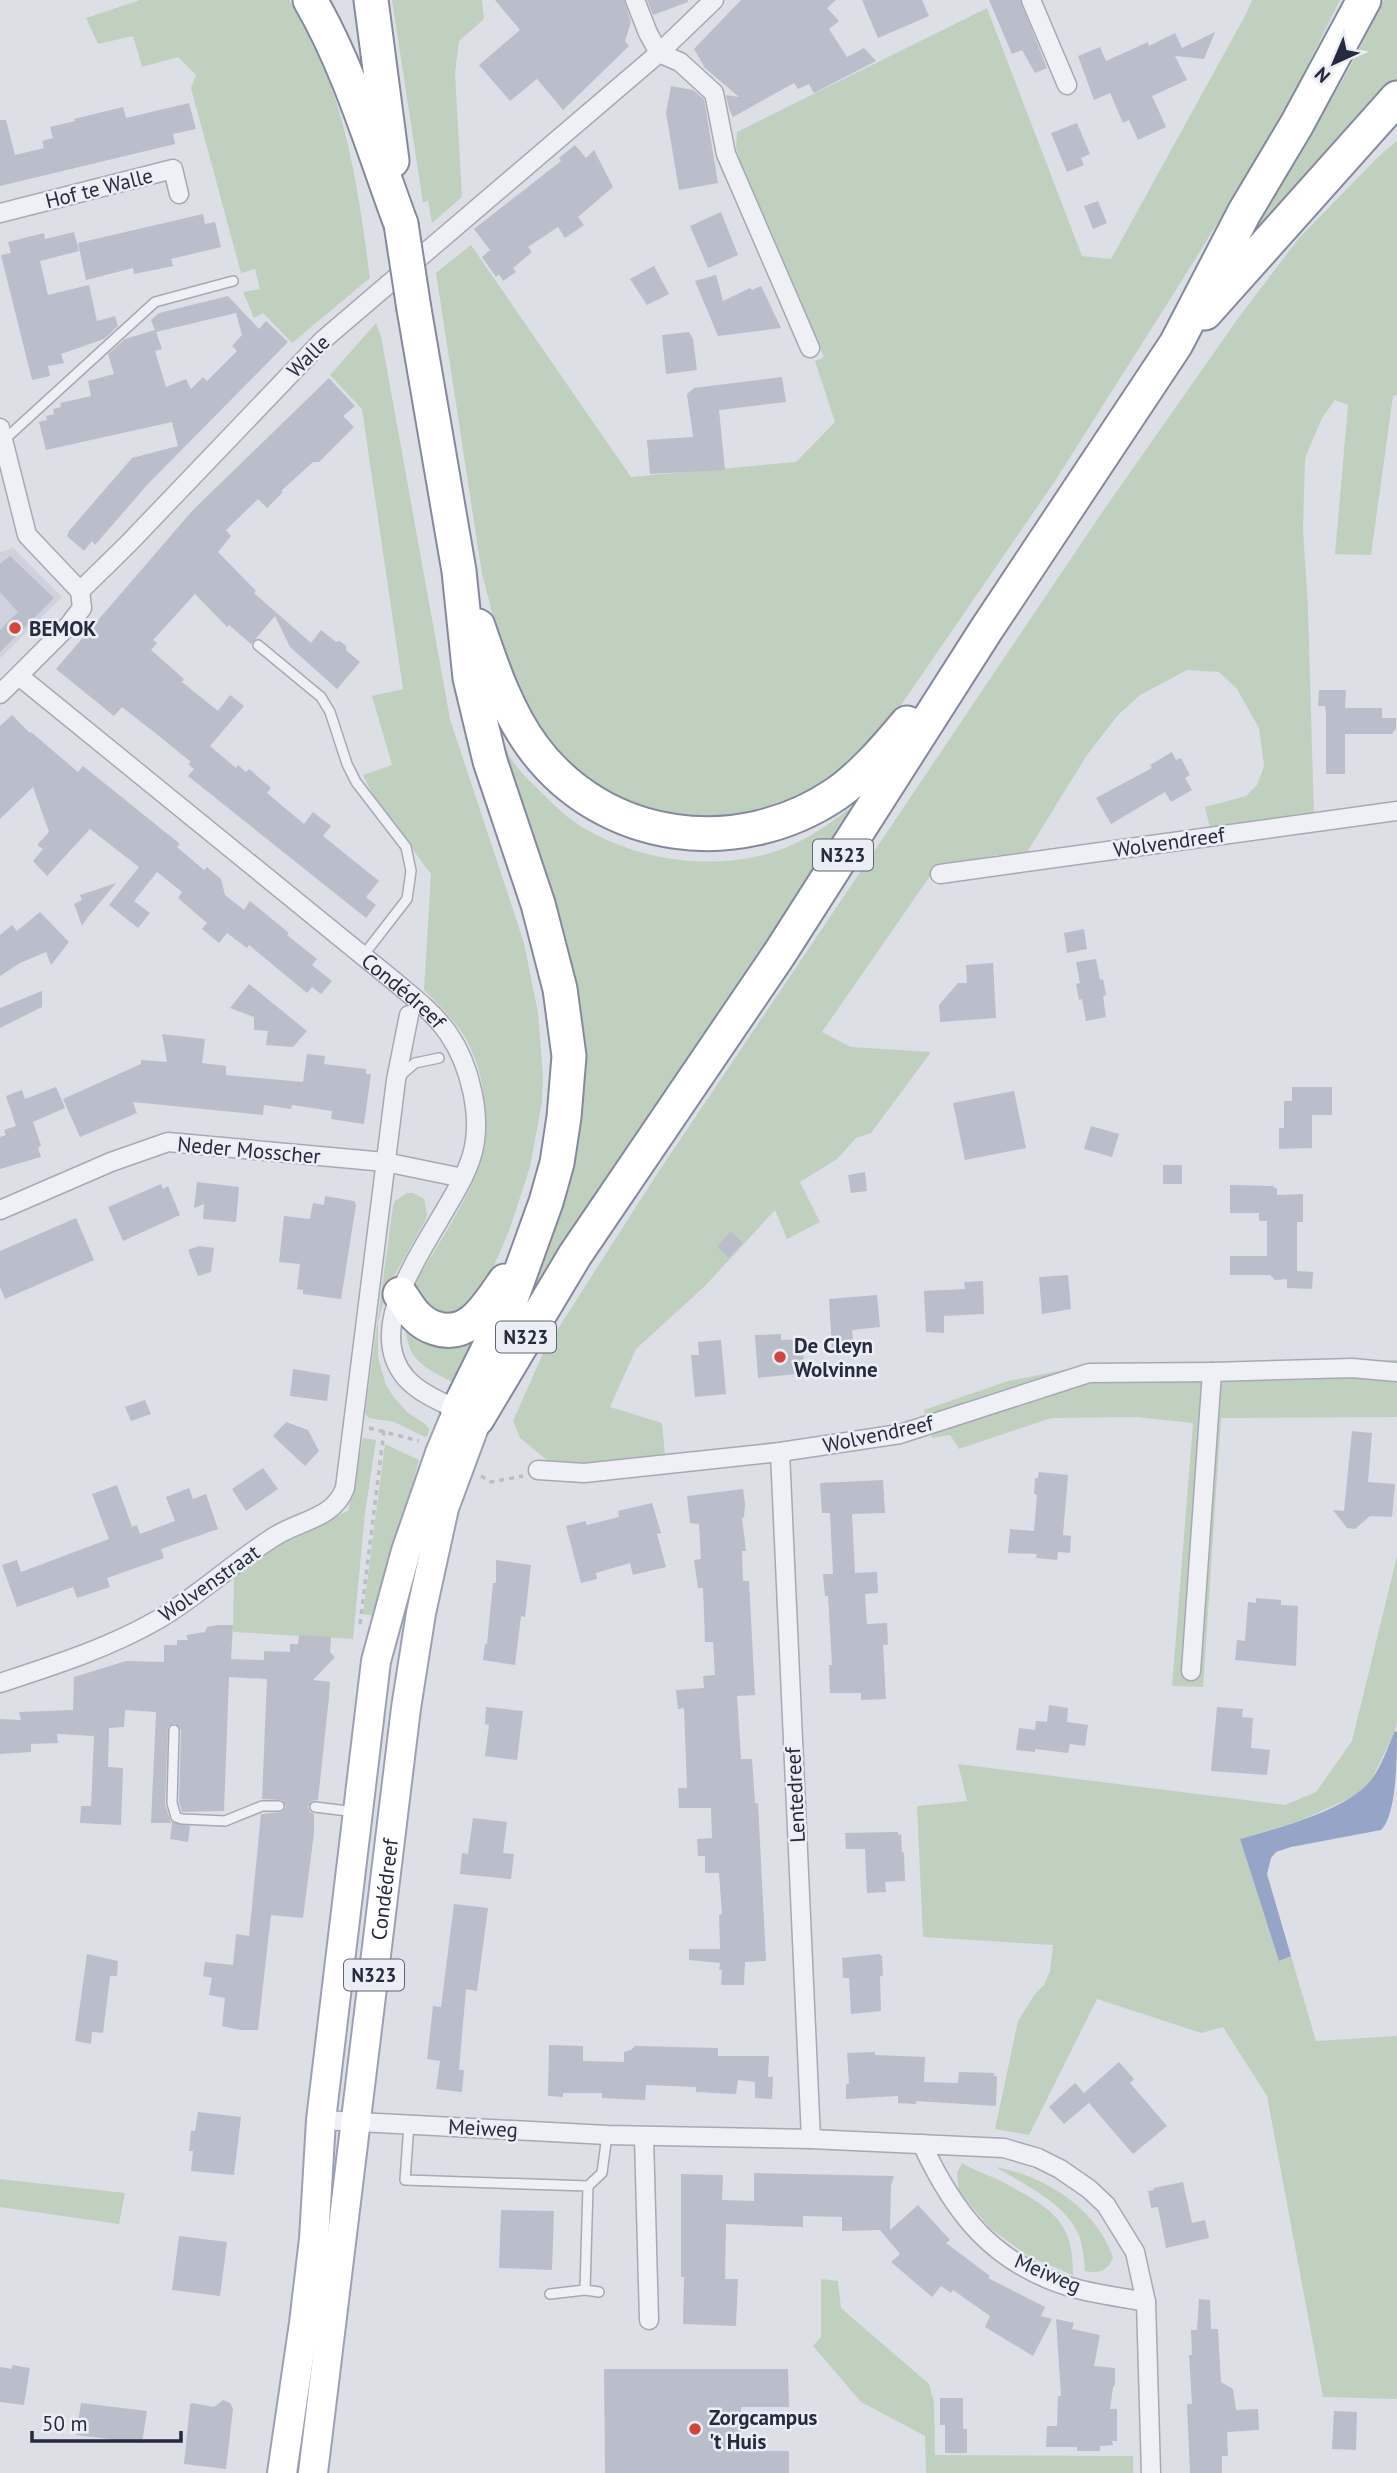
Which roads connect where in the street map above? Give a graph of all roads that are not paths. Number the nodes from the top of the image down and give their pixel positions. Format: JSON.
{"nodes":[{"id":1,"x":310,"y":0,"type":"edge"},
{"id":2,"x":371,"y":0,"type":"edge"},
{"id":3,"x":635,"y":0,"type":"edge"},
{"id":4,"x":1031,"y":0,"type":"edge"},
{"id":5,"x":1364,"y":0,"type":"edge"},
{"id":6,"x":709,"y":1,"type":"edge"},
{"id":7,"x":659,"y":52,"type":"junction"},
{"id":8,"x":1068,"y":85,"type":"dead end"},
{"id":9,"x":1397,"y":98,"type":"edge"},
{"id":10,"x":1397,"y":118,"type":"edge"},
{"id":11,"x":1343,"y":161,"type":"junction"},
{"id":12,"x":179,"y":194,"type":"dead end"},
{"id":13,"x":0,"y":213,"type":"edge"},
{"id":14,"x":401,"y":224,"type":"junction"},
{"id":15,"x":233,"y":281,"type":"dead end"},
{"id":16,"x":1176,"y":344,"type":"junction"},
{"id":17,"x":810,"y":348,"type":"dead end"},
{"id":18,"x":1,"y":435,"type":"edge"},
{"id":19,"x":459,"y":571,"type":"junction"},
{"id":20,"x":79,"y":591,"type":"junction"},
{"id":21,"x":986,"y":629,"type":"junction"},
{"id":22,"x":258,"y":645,"type":"dead end"},
{"id":23,"x":19,"y":676,"type":"junction"},
{"id":24,"x":0,"y":694,"type":"edge"},
{"id":25,"x":1397,"y":811,"type":"edge"},
{"id":26,"x":940,"y":874,"type":"dead end"},
{"id":27,"x":362,"y":957,"type":"junction"},
{"id":28,"x":409,"y":1015,"type":"dead end"},
{"id":29,"x":439,"y":1058,"type":"dead end"},
{"id":30,"x":396,"y":1080,"type":"junction"},
{"id":31,"x":386,"y":1162,"type":"junction"},
{"id":32,"x":463,"y":1178,"type":"junction"},
{"id":33,"x":0,"y":1210,"type":"edge"},
{"id":34,"x":530,"y":1249,"type":"junction"},
{"id":35,"x":400,"y":1294,"type":"junction"},
{"id":36,"x":1397,"y":1371,"type":"edge"},
{"id":37,"x":1212,"y":1372,"type":"junction"},
{"id":38,"x":467,"y":1415,"type":"junction"},
{"id":39,"x":352,"y":1425,"type":"joint"},
{"id":40,"x":780,"y":1452,"type":"junction"},
{"id":41,"x":538,"y":1470,"type":"dead end"},
{"id":42,"x":1191,"y":1671,"type":"dead end"},
{"id":43,"x":0,"y":1683,"type":"edge"},
{"id":44,"x":174,"y":1730,"type":"dead end"},
{"id":45,"x":279,"y":1806,"type":"dead end"},
{"id":46,"x":315,"y":1807,"type":"dead end"},
{"id":47,"x":357,"y":1813,"type":"junction"},
{"id":48,"x":321,"y":2120,"type":"junction"},
{"id":49,"x":357,"y":2121,"type":"junction"},
{"id":50,"x":409,"y":2124,"type":"junction"},
{"id":51,"x":607,"y":2135,"type":"junction"},
{"id":52,"x":644,"y":2137,"type":"junction"},
{"id":53,"x":811,"y":2139,"type":"junction"},
{"id":54,"x":922,"y":2144,"type":"junction"},
{"id":55,"x":588,"y":2186,"type":"junction"},
{"id":56,"x":585,"y":2290,"type":"junction"},
{"id":57,"x":599,"y":2292,"type":"dead end"},
{"id":58,"x":550,"y":2294,"type":"dead end"},
{"id":59,"x":1146,"y":2302,"type":"junction"},
{"id":60,"x":649,"y":2320,"type":"dead end"},
{"id":61,"x":282,"y":2473,"type":"edge"},
{"id":62,"x":313,"y":2473,"type":"edge"},
{"id":63,"x":1152,"y":2473,"type":"edge"}],
"edges":[{"from":1,"to":14,"type":"highway"},
{"from":2,"to":14,"type":"highway"},
{"from":3,"to":7,"type":"street"},
{"from":4,"to":8,"type":"street"},
{"from":5,"to":16,"type":"highway"},
{"from":6,"to":7,"type":"street","name":"Walle"},
{"from":7,"to":17,"type":"street"},
{"from":7,"to":20,"type":"street","name":"Walle"},
{"from":9,"to":11,"type":"highway"},
{"from":10,"to":11,"type":"highway"},
{"from":11,"to":16,"type":"highway"},
{"from":12,"to":13,"type":"street","name":"Hof te Walle"},
{"from":14,"to":19,"type":"highway","bridge":true},
{"from":15,"to":18,"type":"lane"},
{"from":16,"to":21,"type":"highway"},
{"from":18,"to":20,"type":"street"},
{"from":19,"to":21,"type":"highway"},
{"from":19,"to":34,"type":"highway","number":"N323"},
{"from":20,"to":23,"type":"street"},
{"from":21,"to":38,"type":"highway","number":"N323"},
{"from":22,"to":27,"type":"lane"},
{"from":23,"to":24,"type":"street"},
{"from":23,"to":27,"type":"street","name":"Condédreef"},
{"from":25,"to":26,"type":"street","name":"Wolvendreef"},
{"from":27,"to":32,"type":"street","name":"Condédreef"},
{"from":28,"to":30,"type":"street","name":"Condédreef"},
{"from":29,"to":30,"type":"lane","name":"Condédreef"},
{"from":30,"to":31,"type":"street","name":"Condédreef"},
{"from":31,"to":32,"type":"street","name":"Neder Mosscher"},
{"from":31,"to":33,"type":"street","name":"Neder Mosscher"},
{"from":31,"to":39,"type":"street","name":"Condédreef"},
{"from":32,"to":35,"type":"street","name":"Condédreef"},
{"from":34,"to":35,"type":"highway"},
{"from":34,"to":38,"type":"highway","number":"N323"},
{"from":35,"to":38,"type":"street","name":"Condédreef"},
{"from":36,"to":37,"type":"street","name":"Wolvendreef"},
{"from":37,"to":40,"type":"street","name":"Wolvendreef"},
{"from":37,"to":42,"type":"street"},
{"from":38,"to":47,"type":"main road","name":"Condédreef","number":"N323"},
{"from":38,"to":49,"type":"main road","name":"Condédreef","number":"N323"},
{"from":39,"to":43,"type":"street","name":"Wolvenstraat"},
{"from":40,"to":41,"type":"street","name":"Wolvendreef"},
{"from":40,"to":53,"type":"street","name":"Lentedreef"},
{"from":44,"to":45,"type":"lane"},
{"from":46,"to":47,"type":"lane"},
{"from":47,"to":48,"type":"main road","name":"Condédreef","number":"N323"},
{"from":48,"to":49,"type":"street","name":"Meiweg"},
{"from":48,"to":61,"type":"main road","name":"Condédreef","number":"N323"},
{"from":49,"to":50,"type":"street","name":"Meiweg"},
{"from":49,"to":62,"type":"main road","name":"Condédreef","number":"N323"},
{"from":50,"to":51,"type":"street","name":"Meiweg"},
{"from":50,"to":55,"type":"lane"},
{"from":51,"to":52,"type":"street","name":"Meiweg"},
{"from":51,"to":55,"type":"lane"},
{"from":52,"to":53,"type":"street","name":"Meiweg"},
{"from":52,"to":60,"type":"street"},
{"from":53,"to":54,"type":"street","name":"Meiweg"},
{"from":54,"to":59,"type":"street","name":"Meiweg"},
{"from":54,"to":59,"type":"street","name":"Meiweg"},
{"from":55,"to":56,"type":"lane"},
{"from":56,"to":57,"type":"lane"},
{"from":56,"to":58,"type":"lane"},
{"from":59,"to":63,"type":"street","name":"Meiweg"}]}
